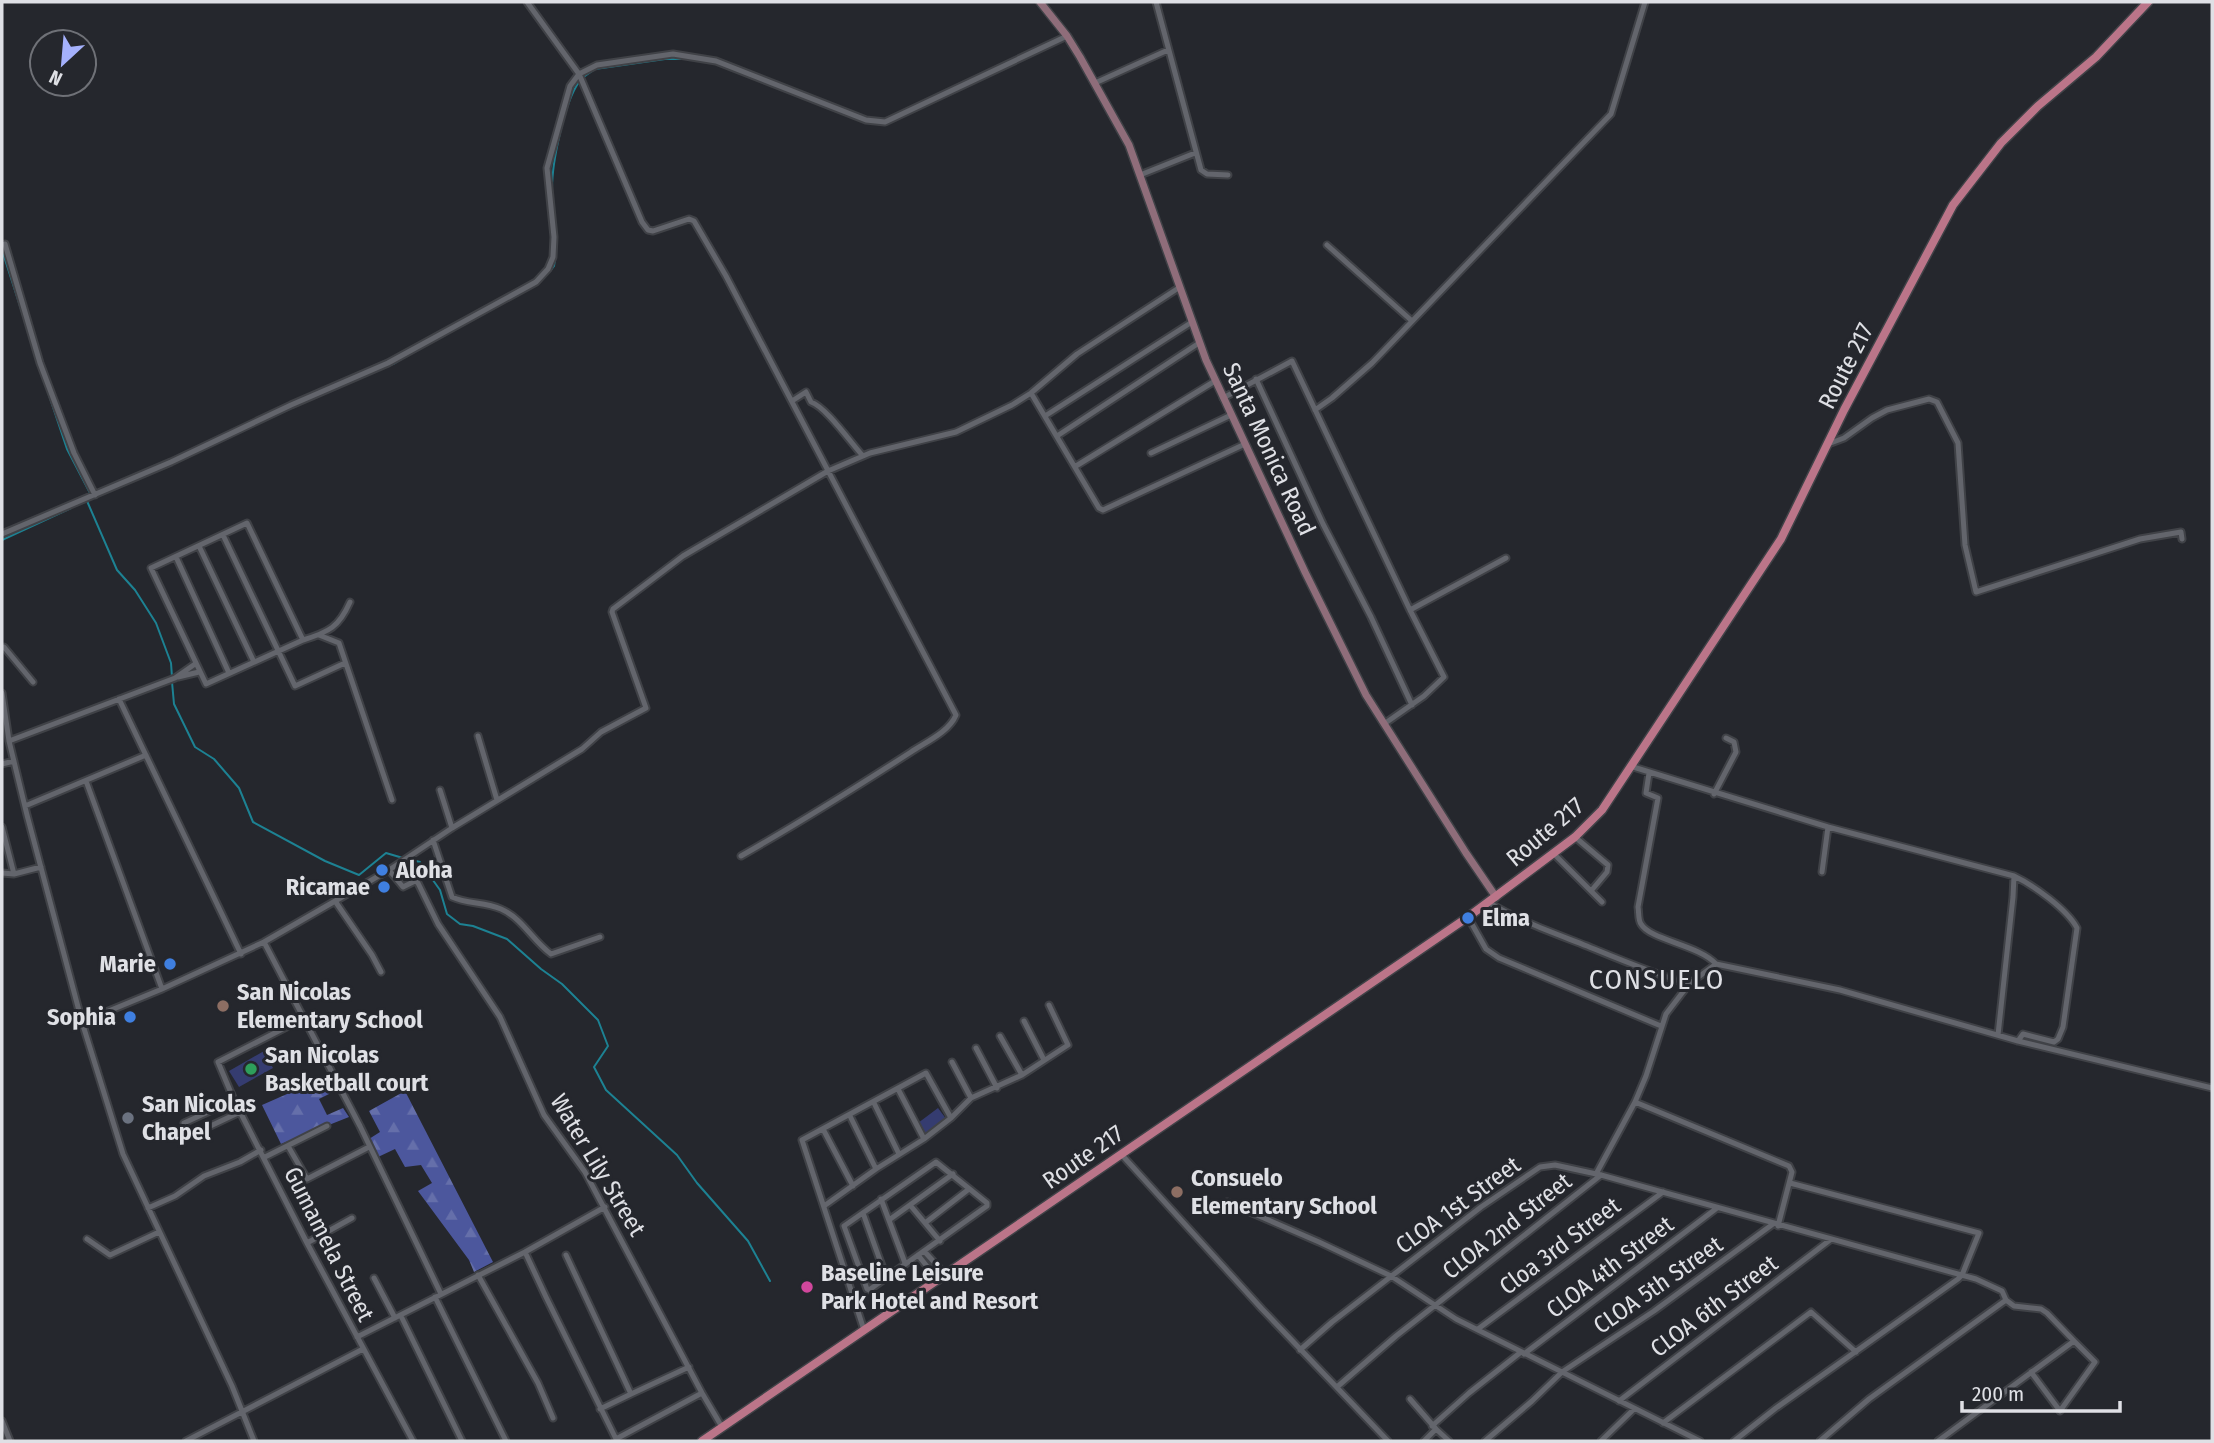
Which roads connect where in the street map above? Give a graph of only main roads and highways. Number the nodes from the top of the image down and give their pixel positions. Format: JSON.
{"nodes":[{"id":1,"x":2148,"y":2,"type":"edge"},
{"id":2,"x":702,"y":1441,"type":"edge"}],
"edges":[{"from":1,"to":2,"type":"main road","name":"Route 217"}]}
